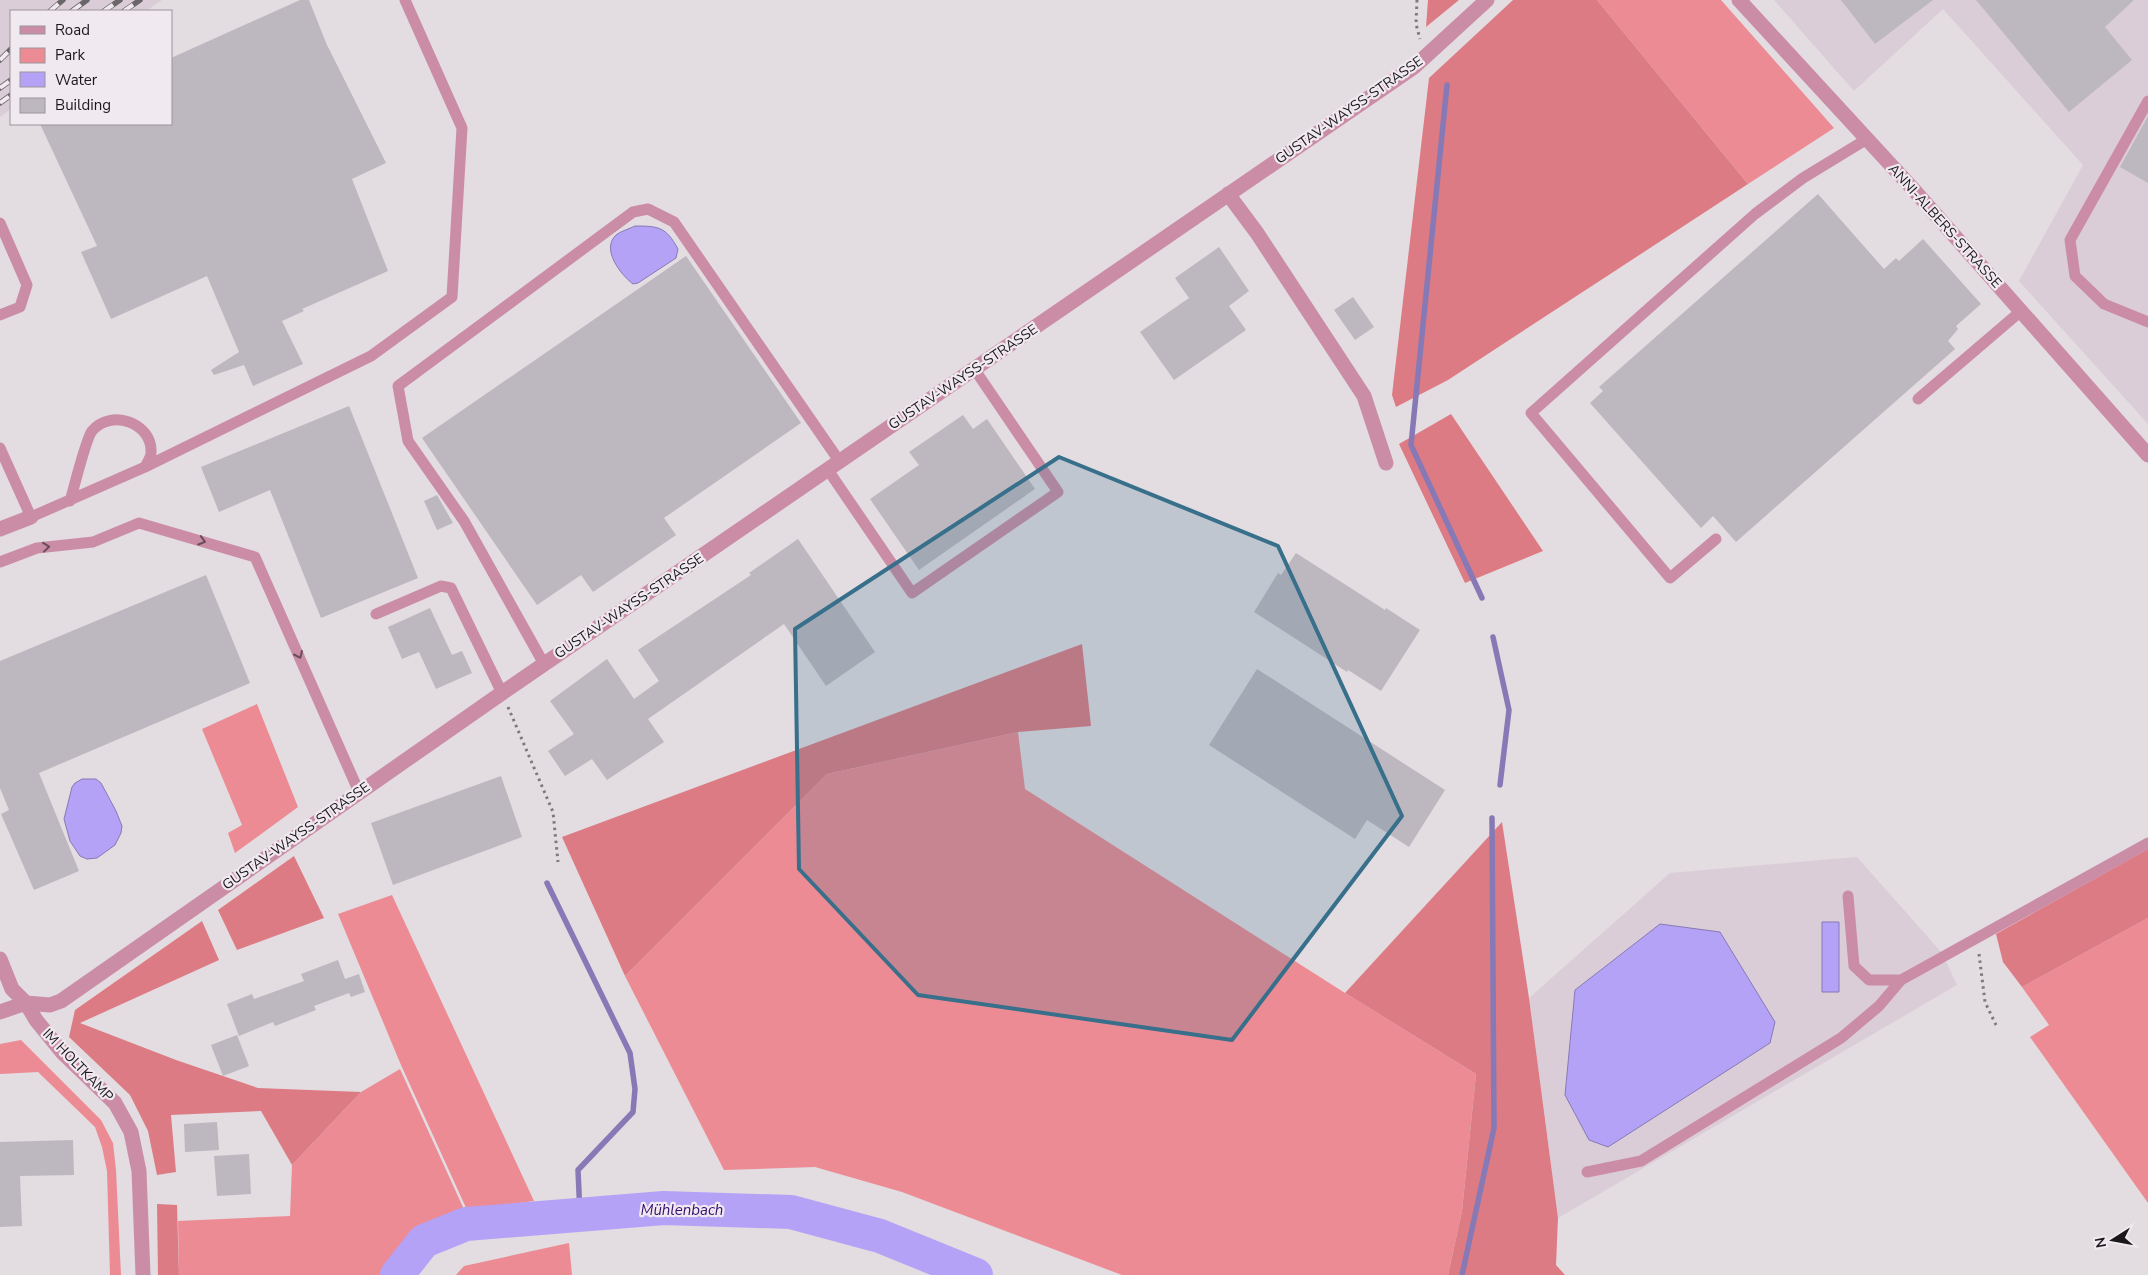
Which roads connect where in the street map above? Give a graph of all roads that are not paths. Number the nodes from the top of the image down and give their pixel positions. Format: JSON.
{"nodes":[{"id":1,"x":405,"y":0,"type":"edge"},
{"id":2,"x":1487,"y":0,"type":"edge"},
{"id":3,"x":1739,"y":0,"type":"edge"},
{"id":4,"x":2148,"y":101,"type":"edge"},
{"id":5,"x":1867,"y":139,"type":"junction"},
{"id":6,"x":1228,"y":194,"type":"junction"},
{"id":7,"x":0,"y":223,"type":"edge"},
{"id":8,"x":2021,"y":311,"type":"junction"},
{"id":9,"x":0,"y":315,"type":"edge"},
{"id":10,"x":2148,"y":322,"type":"edge"},
{"id":11,"x":974,"y":370,"type":"junction"},
{"id":12,"x":1918,"y":399,"type":"dead end"},
{"id":13,"x":0,"y":448,"type":"edge"},
{"id":14,"x":2148,"y":455,"type":"edge"},
{"id":15,"x":1386,"y":464,"type":"dead end"},
{"id":16,"x":834,"y":466,"type":"junction"},
{"id":17,"x":145,"y":467,"type":"junction"},
{"id":18,"x":70,"y":501,"type":"junction"},
{"id":19,"x":31,"y":517,"type":"junction"},
{"id":20,"x":0,"y":529,"type":"edge"},
{"id":21,"x":1716,"y":538,"type":"dead end"},
{"id":22,"x":0,"y":562,"type":"edge"},
{"id":23,"x":376,"y":614,"type":"dead end"},
{"id":24,"x":544,"y":664,"type":"junction"},
{"id":25,"x":502,"y":694,"type":"junction"},
{"id":26,"x":359,"y":792,"type":"junction"},
{"id":27,"x":2148,"y":843,"type":"edge"},
{"id":28,"x":1848,"y":896,"type":"dead end"},
{"id":29,"x":0,"y":959,"type":"edge"},
{"id":30,"x":1901,"y":980,"type":"junction"},
{"id":31,"x":26,"y":1003,"type":"junction"},
{"id":32,"x":0,"y":1012,"type":"edge"},
{"id":33,"x":1587,"y":1172,"type":"dead end"},
{"id":34,"x":142,"y":1275,"type":"edge"}],
"edges":[{"from":1,"to":17,"type":"lane"},
{"from":2,"to":6,"type":"street","name":"GUSTAV-WAYSS-STRASSE"},
{"from":3,"to":5,"type":"street","name":"ANNI-ALBERS-STRASSE"},
{"from":4,"to":10,"type":"lane"},
{"from":5,"to":8,"type":"street","name":"ANNI-ALBERS-STRASSE"},
{"from":5,"to":21,"type":"lane"},
{"from":6,"to":11,"type":"street","name":"GUSTAV-WAYSS-STRASSE"},
{"from":6,"to":15,"type":"street"},
{"from":7,"to":9,"type":"lane"},
{"from":8,"to":12,"type":"lane"},
{"from":8,"to":14,"type":"street","name":"ANNI-ALBERS-STRASSE"},
{"from":11,"to":16,"type":"street","name":"GUSTAV-WAYSS-STRASSE"},
{"from":11,"to":16,"type":"lane"},
{"from":13,"to":19,"type":"lane"},
{"from":16,"to":24,"type":"street","name":"GUSTAV-WAYSS-STRASSE"},
{"from":16,"to":24,"type":"lane"},
{"from":17,"to":18,"type":"lane"},
{"from":17,"to":18,"type":"lane"},
{"from":18,"to":19,"type":"lane"},
{"from":19,"to":20,"type":"street"},
{"from":22,"to":26,"type":"lane","one_way":true},
{"from":23,"to":25,"type":"lane"},
{"from":24,"to":25,"type":"street","name":"GUSTAV-WAYSS-STRASSE"},
{"from":25,"to":26,"type":"street","name":"GUSTAV-WAYSS-STRASSE"},
{"from":26,"to":31,"type":"street","name":"GUSTAV-WAYSS-STRASSE"},
{"from":27,"to":30,"type":"lane"},
{"from":28,"to":30,"type":"lane"},
{"from":29,"to":31,"type":"street","name":"IM HOLTKAMP"},
{"from":30,"to":33,"type":"lane"},
{"from":31,"to":32,"type":"street"},
{"from":31,"to":34,"type":"street","name":"IM HOLTKAMP"}]}
